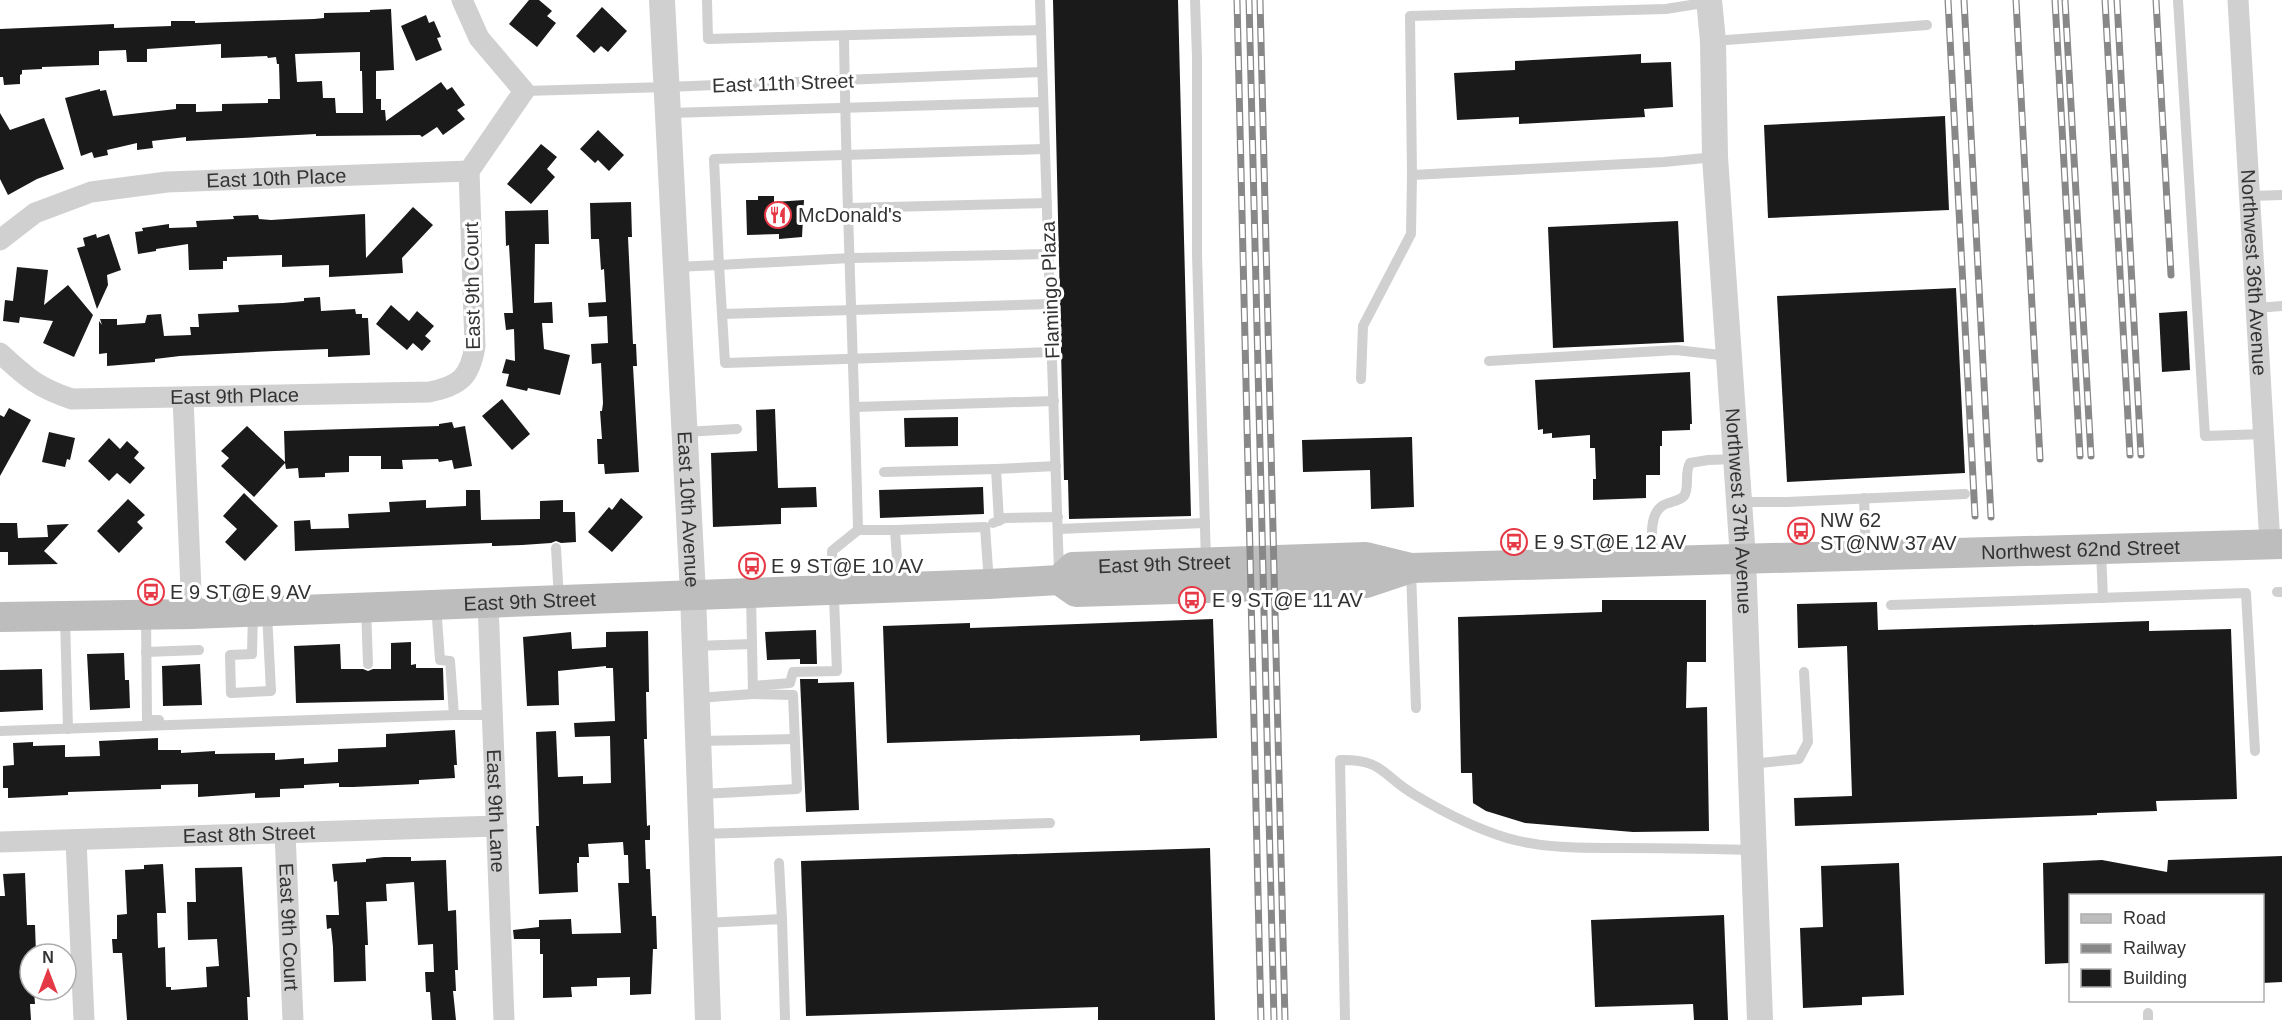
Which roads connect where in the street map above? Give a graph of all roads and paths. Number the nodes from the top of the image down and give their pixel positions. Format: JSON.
{"nodes":[{"id":1,"x":462,"y":0,"type":"edge"},
{"id":2,"x":662,"y":0,"type":"edge"},
{"id":3,"x":707,"y":0,"type":"edge"},
{"id":4,"x":1040,"y":0,"type":"edge"},
{"id":5,"x":1195,"y":0,"type":"edge"},
{"id":6,"x":2178,"y":0,"type":"edge"},
{"id":7,"x":2238,"y":0,"type":"edge"},
{"id":8,"x":1709,"y":1,"type":"edge"},
{"id":9,"x":1928,"y":25,"type":"dead end"},
{"id":10,"x":1041,"y":30,"type":"junction"},
{"id":11,"x":844,"y":36,"type":"junction"},
{"id":12,"x":1713,"y":41,"type":"junction"},
{"id":13,"x":1042,"y":72,"type":"junction"},
{"id":14,"x":844,"y":80,"type":"junction"},
{"id":15,"x":667,"y":87,"type":"junction"},
{"id":16,"x":524,"y":91,"type":"junction"},
{"id":17,"x":1043,"y":102,"type":"junction"},
{"id":18,"x":846,"y":108,"type":"junction"},
{"id":19,"x":668,"y":114,"type":"junction"},
{"id":20,"x":1045,"y":150,"type":"junction"},
{"id":21,"x":847,"y":155,"type":"junction"},
{"id":22,"x":1715,"y":157,"type":"junction"},
{"id":23,"x":469,"y":171,"type":"junction"},
{"id":24,"x":1412,"y":175,"type":"junction"},
{"id":25,"x":2282,"y":195,"type":"edge"},
{"id":26,"x":2250,"y":196,"type":"junction"},
{"id":27,"x":1047,"y":203,"type":"junction"},
{"id":28,"x":849,"y":207,"type":"junction"},
{"id":29,"x":0,"y":240,"type":"edge"},
{"id":30,"x":1049,"y":254,"type":"junction"},
{"id":31,"x":851,"y":258,"type":"junction"},
{"id":32,"x":719,"y":265,"type":"junction"},
{"id":33,"x":676,"y":267,"type":"junction"},
{"id":34,"x":1050,"y":304,"type":"junction"},
{"id":35,"x":2282,"y":306,"type":"edge"},
{"id":36,"x":2257,"y":308,"type":"junction"},
{"id":37,"x":850,"y":309,"type":"junction"},
{"id":38,"x":722,"y":314,"type":"junction"},
{"id":39,"x":1052,"y":352,"type":"junction"},
{"id":40,"x":0,"y":353,"type":"edge"},
{"id":41,"x":1729,"y":356,"type":"junction"},
{"id":42,"x":852,"y":359,"type":"junction"},
{"id":43,"x":1489,"y":361,"type":"dead end"},
{"id":44,"x":1361,"y":379,"type":"dead end"},
{"id":45,"x":447,"y":388,"type":"joint"},
{"id":46,"x":183,"y":398,"type":"junction"},
{"id":47,"x":1054,"y":401,"type":"junction"},
{"id":48,"x":855,"y":407,"type":"junction"},
{"id":49,"x":738,"y":429,"type":"dead end"},
{"id":50,"x":684,"y":432,"type":"junction"},
{"id":51,"x":2264,"y":434,"type":"junction"},
{"id":52,"x":1736,"y":459,"type":"junction"},
{"id":53,"x":1056,"y":466,"type":"junction"},
{"id":54,"x":996,"y":469,"type":"junction"},
{"id":55,"x":884,"y":472,"type":"dead end"},
{"id":56,"x":1965,"y":494,"type":"dead end"},
{"id":57,"x":1864,"y":498,"type":"junction"},
{"id":58,"x":1739,"y":502,"type":"junction"},
{"id":59,"x":1058,"y":517,"type":"junction"},
{"id":60,"x":999,"y":521,"type":"junction"},
{"id":61,"x":1205,"y":523,"type":"junction"},
{"id":62,"x":985,"y":527,"type":"junction"},
{"id":63,"x":1058,"y":529,"type":"junction"},
{"id":64,"x":858,"y":530,"type":"junction"},
{"id":65,"x":895,"y":530,"type":"junction"},
{"id":66,"x":2276,"y":544,"type":"edge"},
{"id":67,"x":556,"y":548,"type":"dead end"},
{"id":68,"x":2100,"y":548,"type":"junction"},
{"id":69,"x":1866,"y":555,"type":"junction"},
{"id":70,"x":1743,"y":558,"type":"junction"},
{"id":71,"x":1654,"y":561,"type":"junction"},
{"id":72,"x":1206,"y":562,"type":"junction"},
{"id":73,"x":1411,"y":568,"type":"junction"},
{"id":74,"x":1273,"y":572,"type":"junction"},
{"id":75,"x":1059,"y":580,"type":"junction"},
{"id":76,"x":989,"y":584,"type":"junction"},
{"id":77,"x":899,"y":587,"type":"junction"},
{"id":78,"x":833,"y":590,"type":"junction"},
{"id":79,"x":751,"y":592,"type":"junction"},
{"id":80,"x":693,"y":594,"type":"junction"},
{"id":81,"x":2103,"y":598,"type":"junction"},
{"id":82,"x":558,"y":600,"type":"junction"},
{"id":83,"x":488,"y":603,"type":"junction"},
{"id":84,"x":436,"y":605,"type":"junction"},
{"id":85,"x":1891,"y":605,"type":"dead end"},
{"id":86,"x":366,"y":608,"type":"junction"},
{"id":87,"x":260,"y":612,"type":"junction"},
{"id":88,"x":192,"y":614,"type":"junction"},
{"id":89,"x":146,"y":615,"type":"junction"},
{"id":90,"x":64,"y":616,"type":"junction"},
{"id":91,"x":0,"y":617,"type":"edge"},
{"id":92,"x":752,"y":644,"type":"junction"},
{"id":93,"x":694,"y":646,"type":"junction"},
{"id":94,"x":199,"y":650,"type":"dead end"},
{"id":95,"x":146,"y":652,"type":"junction"},
{"id":96,"x":368,"y":664,"type":"dead end"},
{"id":97,"x":1804,"y":672,"type":"dead end"},
{"id":98,"x":753,"y":690,"type":"junction"},
{"id":99,"x":696,"y":698,"type":"junction"},
{"id":100,"x":1416,"y":708,"type":"dead end"},
{"id":101,"x":454,"y":715,"type":"junction"},
{"id":102,"x":493,"y":715,"type":"junction"},
{"id":103,"x":192,"y":718,"type":"dead end"},
{"id":104,"x":68,"y":729,"type":"junction"},
{"id":105,"x":0,"y":731,"type":"edge"},
{"id":106,"x":795,"y":739,"type":"junction"},
{"id":107,"x":698,"y":741,"type":"junction"},
{"id":108,"x":2255,"y":751,"type":"dead end"},
{"id":109,"x":1749,"y":764,"type":"junction"},
{"id":110,"x":700,"y":794,"type":"junction"},
{"id":111,"x":1050,"y":822,"type":"dead end"},
{"id":112,"x":497,"y":826,"type":"junction"},
{"id":113,"x":285,"y":833,"type":"junction"},
{"id":114,"x":701,"y":834,"type":"junction"},
{"id":115,"x":76,"y":840,"type":"junction"},
{"id":116,"x":0,"y":842,"type":"edge"},
{"id":117,"x":1754,"y":850,"type":"junction"},
{"id":118,"x":779,"y":862,"type":"dead end"},
{"id":119,"x":782,"y":919,"type":"junction"},
{"id":120,"x":704,"y":923,"type":"junction"},
{"id":121,"x":785,"y":1018,"type":"dead end"},
{"id":122,"x":84,"y":1020,"type":"edge"},
{"id":123,"x":293,"y":1020,"type":"edge"},
{"id":124,"x":504,"y":1020,"type":"edge"},
{"id":125,"x":708,"y":1020,"type":"edge"},
{"id":126,"x":1345,"y":1020,"type":"edge"},
{"id":127,"x":1760,"y":1020,"type":"edge"}],
"edges":[{"from":1,"to":16,"type":"street"},
{"from":2,"to":15,"type":"street","name":"East 10th Avenue"},
{"from":3,"to":11,"type":"lane"},
{"from":4,"to":10,"type":"lane","name":"Flamingo Plaza"},
{"from":5,"to":61,"type":"lane"},
{"from":6,"to":51,"type":"lane"},
{"from":7,"to":26,"type":"street","name":"Northwest 36th Avenue"},
{"from":8,"to":12,"type":"street","name":"Northwest 37th Avenue"},
{"from":8,"to":24,"type":"lane"},
{"from":9,"to":12,"type":"lane"},
{"from":10,"to":11,"type":"lane"},
{"from":10,"to":13,"type":"lane","name":"Flamingo Plaza"},
{"from":11,"to":14,"type":"lane"},
{"from":12,"to":22,"type":"street","name":"Northwest 37th Avenue"},
{"from":13,"to":14,"type":"lane","name":"East 11th Street"},
{"from":13,"to":17,"type":"lane","name":"Flamingo Plaza"},
{"from":14,"to":15,"type":"lane","name":"East 11th Street"},
{"from":14,"to":18,"type":"lane"},
{"from":15,"to":16,"type":"lane","name":"East 11th Street"},
{"from":15,"to":19,"type":"street","name":"East 10th Avenue"},
{"from":16,"to":23,"type":"street"},
{"from":17,"to":18,"type":"lane"},
{"from":17,"to":20,"type":"lane","name":"Flamingo Plaza"},
{"from":18,"to":19,"type":"lane"},
{"from":18,"to":21,"type":"lane"},
{"from":19,"to":33,"type":"street","name":"East 10th Avenue"},
{"from":20,"to":21,"type":"lane"},
{"from":20,"to":27,"type":"lane","name":"Flamingo Plaza"},
{"from":21,"to":28,"type":"lane"},
{"from":21,"to":32,"type":"lane"},
{"from":22,"to":24,"type":"lane"},
{"from":22,"to":41,"type":"street","name":"Northwest 37th Avenue"},
{"from":23,"to":29,"type":"street","name":"East 10th Place"},
{"from":23,"to":45,"type":"street","name":"East 9th Court"},
{"from":24,"to":44,"type":"lane"},
{"from":25,"to":26,"type":"lane"},
{"from":26,"to":36,"type":"street","name":"Northwest 36th Avenue"},
{"from":27,"to":28,"type":"lane"},
{"from":27,"to":30,"type":"lane","name":"Flamingo Plaza"},
{"from":28,"to":31,"type":"lane"},
{"from":30,"to":31,"type":"lane"},
{"from":30,"to":34,"type":"lane","name":"Flamingo Plaza"},
{"from":31,"to":32,"type":"lane"},
{"from":31,"to":37,"type":"lane"},
{"from":32,"to":33,"type":"lane"},
{"from":32,"to":38,"type":"lane"},
{"from":33,"to":50,"type":"street","name":"East 10th Avenue"},
{"from":34,"to":37,"type":"lane"},
{"from":34,"to":39,"type":"lane","name":"Flamingo Plaza"},
{"from":35,"to":36,"type":"lane"},
{"from":36,"to":51,"type":"street","name":"Northwest 36th Avenue"},
{"from":37,"to":38,"type":"lane"},
{"from":37,"to":42,"type":"lane"},
{"from":38,"to":42,"type":"lane"},
{"from":39,"to":42,"type":"lane"},
{"from":39,"to":47,"type":"lane","name":"Flamingo Plaza"},
{"from":40,"to":46,"type":"street","name":"East 9th Place"},
{"from":41,"to":43,"type":"lane"},
{"from":41,"to":52,"type":"street","name":"Northwest 37th Avenue"},
{"from":42,"to":48,"type":"lane"},
{"from":45,"to":46,"type":"street","name":"East 9th Place"},
{"from":46,"to":88,"type":"street"},
{"from":47,"to":48,"type":"lane"},
{"from":47,"to":53,"type":"lane","name":"Flamingo Plaza"},
{"from":48,"to":64,"type":"lane"},
{"from":49,"to":50,"type":"lane"},
{"from":50,"to":80,"type":"street","name":"East 10th Avenue"},
{"from":51,"to":66,"type":"street","name":"Northwest 36th Avenue"},
{"from":52,"to":58,"type":"street","name":"Northwest 37th Avenue"},
{"from":52,"to":71,"type":"lane"},
{"from":53,"to":54,"type":"lane"},
{"from":53,"to":59,"type":"lane","name":"Flamingo Plaza"},
{"from":54,"to":55,"type":"lane"},
{"from":54,"to":60,"type":"lane"},
{"from":56,"to":57,"type":"lane"},
{"from":57,"to":58,"type":"lane"},
{"from":57,"to":69,"type":"lane"},
{"from":58,"to":70,"type":"street","name":"Northwest 37th Avenue"},
{"from":59,"to":60,"type":"lane"},
{"from":59,"to":63,"type":"lane","name":"Flamingo Plaza"},
{"from":60,"to":62,"type":"lane"},
{"from":61,"to":63,"type":"lane"},
{"from":61,"to":72,"type":"lane"},
{"from":62,"to":65,"type":"lane"},
{"from":62,"to":76,"type":"lane"},
{"from":63,"to":75,"type":"lane","name":"Flamingo Plaza"},
{"from":64,"to":65,"type":"lane"},
{"from":64,"to":78,"type":"lane"},
{"from":65,"to":77,"type":"lane"},
{"from":66,"to":68,"type":"main road","name":"Northwest 62nd Street"},
{"from":67,"to":82,"type":"lane"},
{"from":68,"to":69,"type":"main road","name":"Northwest 62nd Street"},
{"from":68,"to":81,"type":"lane"},
{"from":69,"to":70,"type":"main road","name":"Northwest 62nd Street"},
{"from":70,"to":71,"type":"main road","name":"Northwest 62nd Street"},
{"from":70,"to":109,"type":"street","name":"Northwest 37th Avenue"},
{"from":71,"to":73,"type":"main road","name":"Northwest 62nd Street"},
{"from":72,"to":74,"type":"main road","name":"East 9th Street"},
{"from":72,"to":75,"type":"main road","name":"East 9th Street"},
{"from":73,"to":74,"type":"main road","name":"Northwest 62nd Street"},
{"from":73,"to":100,"type":"lane"},
{"from":74,"to":75,"type":"main road","name":"East 9th Street"},
{"from":75,"to":76,"type":"main road","name":"East 9th Street"},
{"from":76,"to":77,"type":"main road","name":"East 9th Street"},
{"from":77,"to":78,"type":"main road","name":"East 9th Street"},
{"from":78,"to":79,"type":"main road","name":"East 9th Street"},
{"from":78,"to":98,"type":"lane"},
{"from":79,"to":80,"type":"main road","name":"East 9th Street"},
{"from":79,"to":92,"type":"lane"},
{"from":80,"to":82,"type":"main road","name":"East 9th Street"},
{"from":80,"to":93,"type":"street","name":"East 10th Avenue"},
{"from":81,"to":85,"type":"lane"},
{"from":81,"to":108,"type":"lane"},
{"from":82,"to":83,"type":"main road","name":"East 9th Street"},
{"from":83,"to":84,"type":"main road","name":"East 9th Street"},
{"from":83,"to":102,"type":"street","name":"East 9th Lane"},
{"from":84,"to":86,"type":"main road","name":"East 9th Street"},
{"from":84,"to":101,"type":"lane"},
{"from":86,"to":87,"type":"main road","name":"East 9th Street"},
{"from":86,"to":96,"type":"lane"},
{"from":87,"to":87,"type":"lane"},
{"from":87,"to":88,"type":"main road","name":"East 9th Street"},
{"from":88,"to":89,"type":"main road","name":"East 9th Street"},
{"from":89,"to":90,"type":"main road","name":"East 9th Street"},
{"from":89,"to":95,"type":"lane"},
{"from":90,"to":91,"type":"main road","name":"East 9th Street"},
{"from":90,"to":104,"type":"lane"},
{"from":92,"to":93,"type":"lane"},
{"from":92,"to":98,"type":"lane"},
{"from":93,"to":99,"type":"street","name":"East 10th Avenue"},
{"from":94,"to":95,"type":"lane"},
{"from":95,"to":103,"type":"lane"},
{"from":97,"to":109,"type":"lane"},
{"from":98,"to":99,"type":"lane"},
{"from":98,"to":106,"type":"lane"},
{"from":99,"to":107,"type":"street","name":"East 10th Avenue"},
{"from":101,"to":102,"type":"lane"},
{"from":101,"to":104,"type":"lane"},
{"from":102,"to":112,"type":"street","name":"East 9th Lane"},
{"from":104,"to":105,"type":"lane"},
{"from":106,"to":107,"type":"lane"},
{"from":106,"to":110,"type":"lane"},
{"from":107,"to":110,"type":"street","name":"East 10th Avenue"},
{"from":109,"to":117,"type":"street","name":"Northwest 37th Avenue"},
{"from":110,"to":114,"type":"street","name":"East 10th Avenue"},
{"from":111,"to":114,"type":"lane"},
{"from":112,"to":113,"type":"street","name":"East 8th Street"},
{"from":112,"to":124,"type":"street","name":"East 9th Lane"},
{"from":113,"to":115,"type":"street","name":"East 8th Street"},
{"from":113,"to":123,"type":"street","name":"East 9th Court"},
{"from":114,"to":120,"type":"street","name":"East 10th Avenue"},
{"from":115,"to":116,"type":"street","name":"East 8th Street"},
{"from":115,"to":122,"type":"street"},
{"from":117,"to":126,"type":"lane"},
{"from":117,"to":127,"type":"street","name":"Northwest 37th Avenue"},
{"from":118,"to":119,"type":"lane"},
{"from":119,"to":120,"type":"lane"},
{"from":119,"to":121,"type":"lane"},
{"from":120,"to":125,"type":"street","name":"East 10th Avenue"}]}
